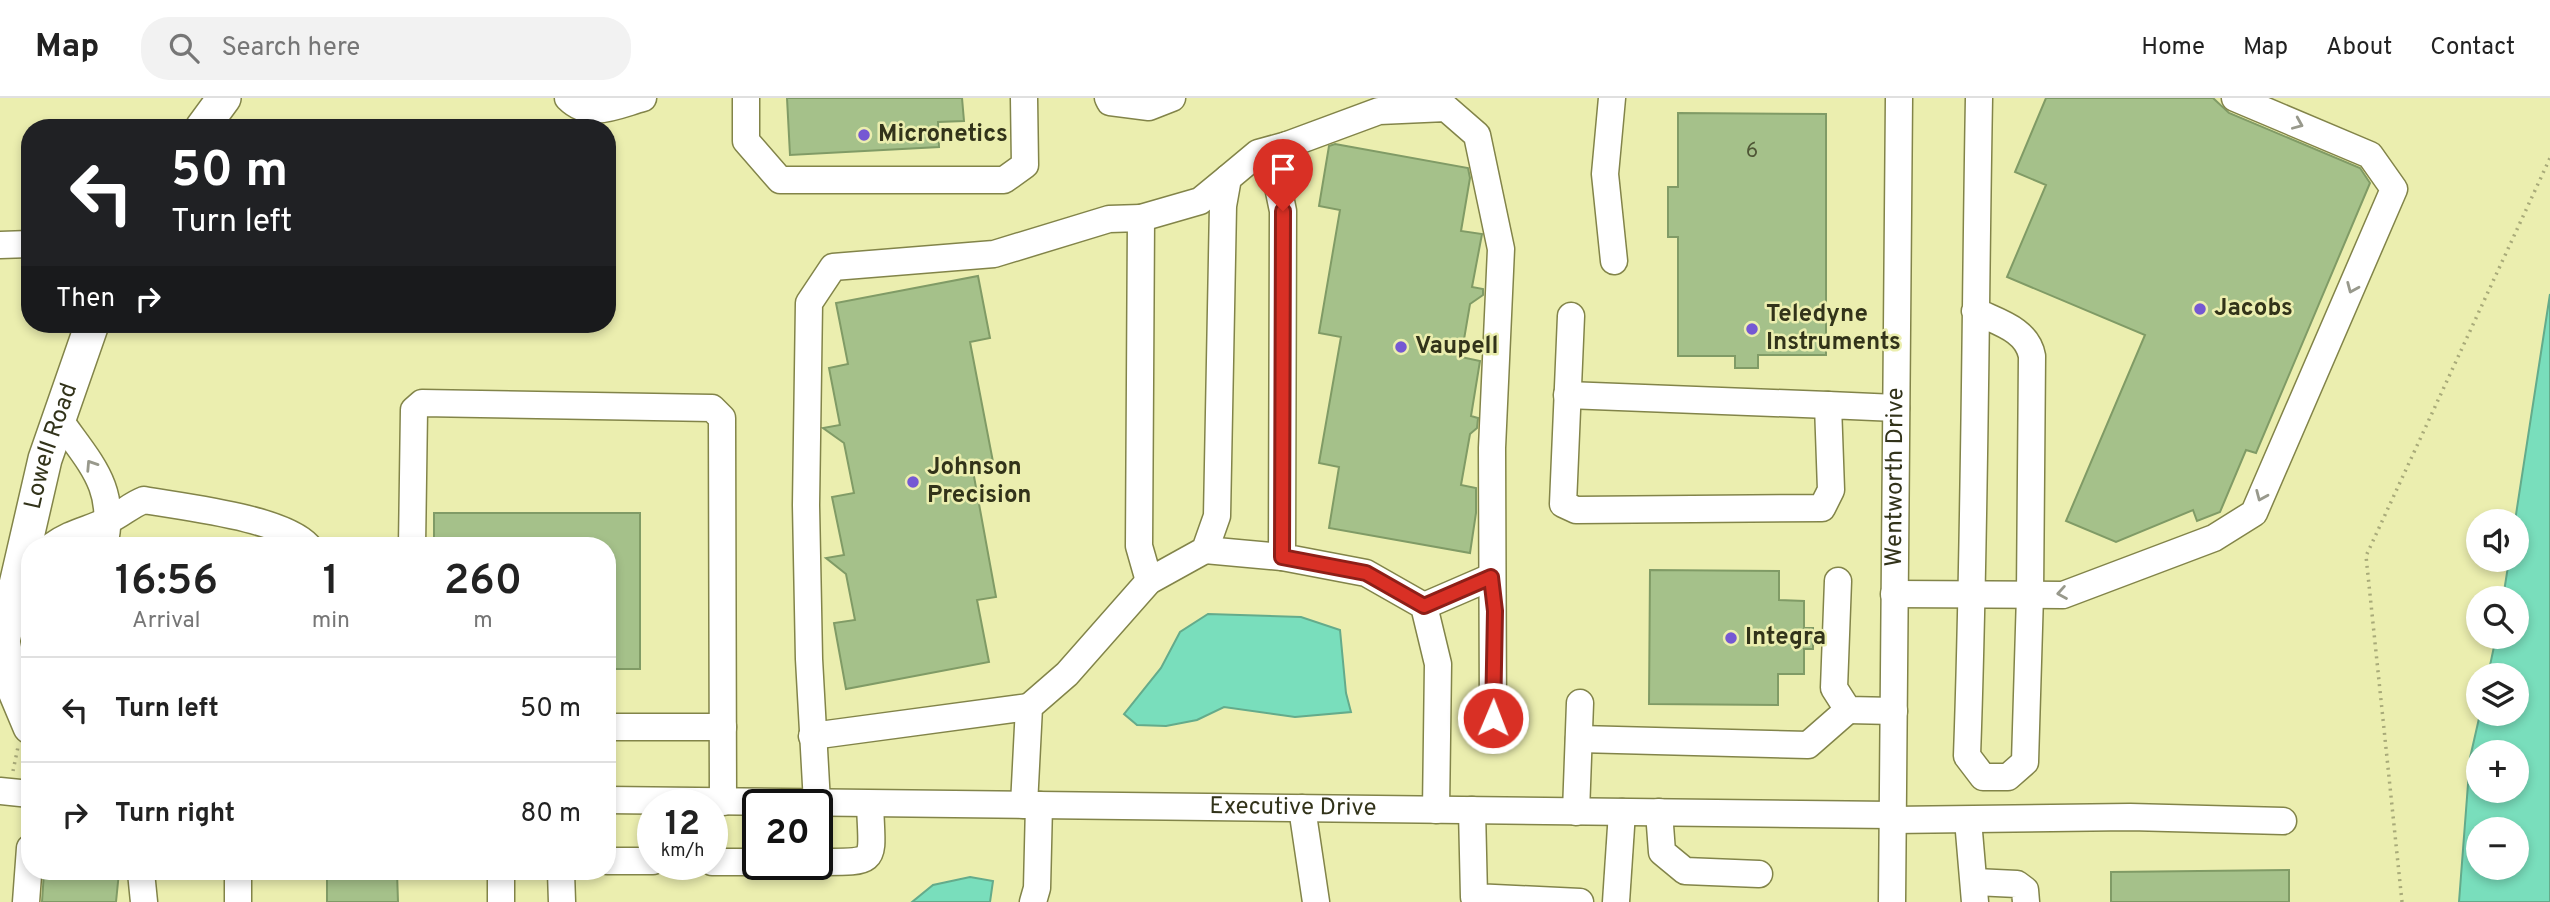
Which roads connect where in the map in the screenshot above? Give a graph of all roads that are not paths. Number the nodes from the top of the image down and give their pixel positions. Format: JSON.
{"nodes":[{"id":1,"x":224,"y":98,"type":"edge"},
{"id":2,"x":568,"y":98,"type":"edge"},
{"id":3,"x":643,"y":98,"type":"edge"},
{"id":4,"x":746,"y":98,"type":"edge"},
{"id":5,"x":1024,"y":98,"type":"edge"},
{"id":6,"x":1108,"y":98,"type":"edge"},
{"id":7,"x":1172,"y":98,"type":"edge"},
{"id":8,"x":1612,"y":98,"type":"edge"},
{"id":9,"x":1899,"y":98,"type":"edge"},
{"id":10,"x":1979,"y":98,"type":"edge"},
{"id":11,"x":2235,"y":98,"type":"edge"},
{"id":12,"x":209,"y":119,"type":"edge"},
{"id":13,"x":1287,"y":145,"type":"junction"},
{"id":14,"x":1228,"y":178,"type":"junction"},
{"id":15,"x":1141,"y":218,"type":"junction"},
{"id":16,"x":21,"y":244,"type":"edge"},
{"id":17,"x":0,"y":245,"type":"edge"},
{"id":18,"x":1614,"y":261,"type":"dead end"},
{"id":19,"x":1975,"y":311,"type":"junction"},
{"id":20,"x":1571,"y":316,"type":"dead end"},
{"id":21,"x":89,"y":333,"type":"edge"},
{"id":22,"x":1567,"y":395,"type":"junction"},
{"id":23,"x":1828,"y":405,"type":"junction"},
{"id":24,"x":1896,"y":408,"type":"junction"},
{"id":25,"x":57,"y":416,"type":"junction"},
{"id":26,"x":110,"y":520,"type":"junction"},
{"id":27,"x":29,"y":537,"type":"edge"},
{"id":28,"x":66,"y":537,"type":"edge"},
{"id":29,"x":106,"y":537,"type":"edge"},
{"id":30,"x":297,"y":537,"type":"edge"},
{"id":31,"x":412,"y":537,"type":"edge"},
{"id":32,"x":1205,"y":550,"type":"junction"},
{"id":33,"x":1282,"y":557,"type":"junction"},
{"id":34,"x":1491,"y":577,"type":"junction"},
{"id":35,"x":21,"y":581,"type":"edge"},
{"id":36,"x":1838,"y":581,"type":"dead end"},
{"id":37,"x":1149,"y":582,"type":"junction"},
{"id":38,"x":1894,"y":594,"type":"junction"},
{"id":39,"x":1973,"y":594,"type":"junction"},
{"id":40,"x":2030,"y":595,"type":"junction"},
{"id":41,"x":1424,"y":606,"type":"junction"},
{"id":42,"x":1,"y":648,"type":"edge"},
{"id":43,"x":1580,"y":703,"type":"dead end"},
{"id":44,"x":1029,"y":707,"type":"junction"},
{"id":45,"x":1848,"y":710,"type":"junction"},
{"id":46,"x":1894,"y":710,"type":"junction"},
{"id":47,"x":21,"y":717,"type":"edge"},
{"id":48,"x":1493,"y":718,"type":"dead end"},
{"id":49,"x":616,"y":727,"type":"edge"},
{"id":50,"x":723,"y":727,"type":"junction"},
{"id":51,"x":812,"y":736,"type":"junction"},
{"id":52,"x":1578,"y":738,"type":"junction"},
{"id":53,"x":723,"y":789,"type":"edge"},
{"id":54,"x":816,"y":789,"type":"edge"},
{"id":55,"x":616,"y":800,"type":"edge"},
{"id":56,"x":637,"y":801,"type":"edge"},
{"id":57,"x":833,"y":803,"type":"edge"},
{"id":58,"x":870,"y":804,"type":"junction"},
{"id":59,"x":1031,"y":805,"type":"junction"},
{"id":60,"x":1302,"y":808,"type":"junction"},
{"id":61,"x":1436,"y":810,"type":"junction"},
{"id":62,"x":1472,"y":810,"type":"junction"},
{"id":63,"x":1622,"y":811,"type":"junction"},
{"id":64,"x":1660,"y":812,"type":"junction"},
{"id":65,"x":1576,"y":813,"type":"junction"},
{"id":66,"x":1892,"y":817,"type":"junction"},
{"id":67,"x":1968,"y":820,"type":"junction"},
{"id":68,"x":2283,"y":821,"type":"dead end"},
{"id":69,"x":616,"y":861,"type":"edge"},
{"id":70,"x":637,"y":862,"type":"edge"},
{"id":71,"x":833,"y":862,"type":"edge"},
{"id":72,"x":1759,"y":874,"type":"dead end"},
{"id":73,"x":28,"y":880,"type":"edge"},
{"id":74,"x":142,"y":880,"type":"edge"},
{"id":75,"x":238,"y":880,"type":"edge"},
{"id":76,"x":501,"y":880,"type":"edge"},
{"id":77,"x":561,"y":880,"type":"edge"},
{"id":78,"x":1975,"y":892,"type":"edge"},
{"id":79,"x":1474,"y":900,"type":"edge"},
{"id":80,"x":26,"y":902,"type":"edge"},
{"id":81,"x":144,"y":902,"type":"edge"},
{"id":82,"x":239,"y":902,"type":"edge"},
{"id":83,"x":501,"y":902,"type":"edge"},
{"id":84,"x":562,"y":902,"type":"edge"},
{"id":85,"x":1033,"y":902,"type":"edge"},
{"id":86,"x":1316,"y":902,"type":"edge"},
{"id":87,"x":1580,"y":902,"type":"edge"},
{"id":88,"x":1616,"y":902,"type":"edge"},
{"id":89,"x":1892,"y":902,"type":"edge"},
{"id":90,"x":2026,"y":902,"type":"edge"}],
"edges":[{"from":1,"to":12,"type":"main road"},
{"from":2,"to":3,"type":"street"},
{"from":4,"to":5,"type":"street"},
{"from":6,"to":7,"type":"street"},
{"from":8,"to":18,"type":"street"},
{"from":9,"to":24,"type":"street","name":"Wentworth Drive"},
{"from":10,"to":19,"type":"street"},
{"from":11,"to":40,"type":"street","one_way":true},
{"from":13,"to":14,"type":"street"},
{"from":13,"to":33,"type":"street"},
{"from":13,"to":34,"type":"street"},
{"from":14,"to":15,"type":"street"},
{"from":14,"to":32,"type":"street"},
{"from":15,"to":37,"type":"street"},
{"from":15,"to":51,"type":"street"},
{"from":16,"to":17,"type":"street"},
{"from":19,"to":39,"type":"street"},
{"from":19,"to":40,"type":"street"},
{"from":20,"to":22,"type":"street"},
{"from":21,"to":25,"type":"main road","name":"Lowell Road"},
{"from":22,"to":23,"type":"street"},
{"from":22,"to":23,"type":"street"},
{"from":23,"to":24,"type":"street"},
{"from":24,"to":38,"type":"street","name":"Wentworth Drive"},
{"from":26,"to":25,"type":"street","one_way":true},
{"from":25,"to":27,"type":"main road","name":"Lowell Road"},
{"from":26,"to":28,"type":"street"},
{"from":26,"to":29,"type":"street"},
{"from":26,"to":30,"type":"street"},
{"from":31,"to":50,"type":"street"},
{"from":32,"to":33,"type":"street"},
{"from":32,"to":37,"type":"street"},
{"from":33,"to":41,"type":"street"},
{"from":34,"to":41,"type":"street"},
{"from":34,"to":48,"type":"street"},
{"from":35,"to":42,"type":"main road","name":"Lowell Road"},
{"from":36,"to":45,"type":"street"},
{"from":37,"to":44,"type":"street"},
{"from":38,"to":39,"type":"street"},
{"from":38,"to":46,"type":"street","name":"Wentworth Drive"},
{"from":39,"to":40,"type":"street"},
{"from":39,"to":40,"type":"street"},
{"from":41,"to":61,"type":"street"},
{"from":42,"to":47,"type":"main road"},
{"from":43,"to":52,"type":"street"},
{"from":44,"to":51,"type":"street"},
{"from":44,"to":59,"type":"street"},
{"from":45,"to":46,"type":"street"},
{"from":45,"to":52,"type":"street"},
{"from":46,"to":66,"type":"street","name":"Wentworth Drive"},
{"from":49,"to":50,"type":"street"},
{"from":50,"to":53,"type":"street"},
{"from":51,"to":54,"type":"street"},
{"from":52,"to":65,"type":"street"},
{"from":55,"to":56,"type":"street","name":"Executive Drive"},
{"from":57,"to":58,"type":"street","name":"Executive Drive"},
{"from":58,"to":59,"type":"street","name":"Executive Drive"},
{"from":58,"to":71,"type":"street"},
{"from":59,"to":60,"type":"street","name":"Executive Drive"},
{"from":59,"to":85,"type":"street"},
{"from":60,"to":61,"type":"street","name":"Executive Drive"},
{"from":60,"to":86,"type":"street"},
{"from":61,"to":62,"type":"street","name":"Executive Drive"},
{"from":62,"to":65,"type":"street","name":"Executive Drive"},
{"from":62,"to":79,"type":"street"},
{"from":63,"to":64,"type":"street","name":"Executive Drive"},
{"from":63,"to":65,"type":"street","name":"Executive Drive"},
{"from":63,"to":88,"type":"street"},
{"from":64,"to":66,"type":"street","name":"Executive Drive"},
{"from":64,"to":72,"type":"street"},
{"from":66,"to":67,"type":"street","name":"Executive Drive"},
{"from":66,"to":89,"type":"street"},
{"from":67,"to":68,"type":"street","name":"Executive Drive"},
{"from":67,"to":78,"type":"street"},
{"from":69,"to":70,"type":"street"},
{"from":73,"to":80,"type":"street"},
{"from":74,"to":81,"type":"street"},
{"from":75,"to":82,"type":"street"},
{"from":76,"to":83,"type":"street"},
{"from":77,"to":84,"type":"street"},
{"from":78,"to":90,"type":"street"},
{"from":79,"to":87,"type":"street"}]}
